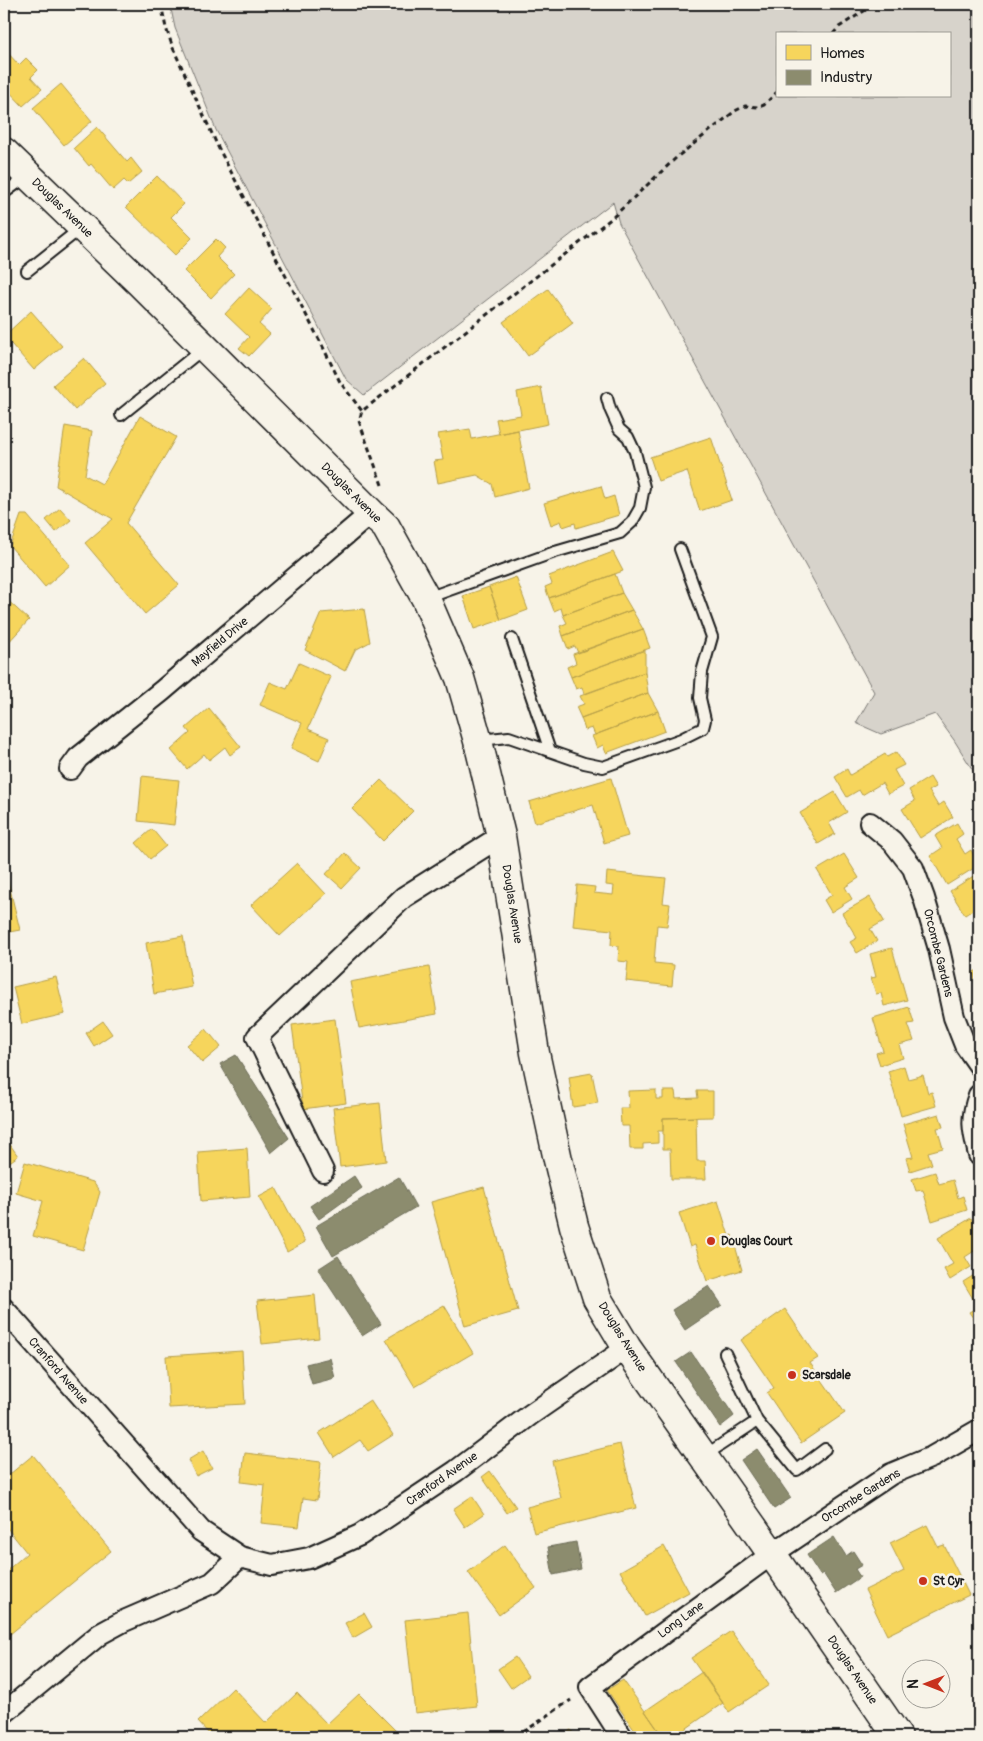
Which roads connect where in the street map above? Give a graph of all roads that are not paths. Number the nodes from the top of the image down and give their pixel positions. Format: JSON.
{"nodes":[{"id":1,"x":4,"y":152,"type":"edge"},
{"id":2,"x":28,"y":175,"type":"junction"},
{"id":3,"x":4,"y":193,"type":"edge"},
{"id":4,"x":82,"y":227,"type":"junction"},
{"id":5,"x":27,"y":271,"type":"dead end"},
{"id":6,"x":205,"y":347,"type":"junction"},
{"id":7,"x":607,"y":398,"type":"dead end"},
{"id":8,"x":121,"y":415,"type":"dead end"},
{"id":9,"x":379,"y":520,"type":"junction"},
{"id":10,"x":680,"y":549,"type":"dead end"},
{"id":11,"x":426,"y":599,"type":"junction"},
{"id":12,"x":512,"y":639,"type":"dead end"},
{"id":13,"x":478,"y":740,"type":"junction"},
{"id":14,"x":550,"y":751,"type":"junction"},
{"id":15,"x":70,"y":770,"type":"dead end"},
{"id":16,"x":870,"y":823,"type":"dead end"},
{"id":17,"x":501,"y":836,"type":"junction"},
{"id":18,"x":979,"y":1065,"type":"edge"},
{"id":19,"x":979,"y":1095,"type":"edge"},
{"id":20,"x":979,"y":1154,"type":"edge"},
{"id":21,"x":323,"y":1170,"type":"dead end"},
{"id":22,"x":4,"y":1309,"type":"edge"},
{"id":23,"x":627,"y":1348,"type":"junction"},
{"id":24,"x":725,"y":1353,"type":"dead end"},
{"id":25,"x":757,"y":1422,"type":"junction"},
{"id":26,"x":979,"y":1430,"type":"edge"},
{"id":27,"x":825,"y":1449,"type":"dead end"},
{"id":28,"x":702,"y":1457,"type":"junction"},
{"id":29,"x":772,"y":1554,"type":"junction"},
{"id":30,"x":240,"y":1557,"type":"junction"},
{"id":31,"x":4,"y":1713,"type":"edge"},
{"id":32,"x":622,"y":1737,"type":"edge"},
{"id":33,"x":898,"y":1737,"type":"edge"}],
"edges":[{"from":1,"to":2,"type":"street","name":"Douglas Avenue"},
{"from":2,"to":3,"type":"lane"},
{"from":2,"to":4,"type":"street","name":"Douglas Avenue"},
{"from":4,"to":5,"type":"lane"},
{"from":4,"to":6,"type":"street","name":"Douglas Avenue"},
{"from":6,"to":8,"type":"lane"},
{"from":6,"to":9,"type":"street","name":"Douglas Avenue"},
{"from":7,"to":11,"type":"lane"},
{"from":9,"to":11,"type":"street","name":"Douglas Avenue"},
{"from":9,"to":15,"type":"street","name":"Mayfield Drive"},
{"from":10,"to":14,"type":"lane"},
{"from":11,"to":13,"type":"street","name":"Douglas Avenue"},
{"from":12,"to":14,"type":"lane"},
{"from":13,"to":14,"type":"lane"},
{"from":13,"to":17,"type":"street","name":"Douglas Avenue"},
{"from":16,"to":18,"type":"street","name":"Orcombe Gardens"},
{"from":17,"to":21,"type":"street"},
{"from":17,"to":23,"type":"street","name":"Douglas Avenue"},
{"from":19,"to":20,"type":"street"},
{"from":22,"to":30,"type":"street","name":"Cranford Avenue"},
{"from":23,"to":28,"type":"street","name":"Douglas Avenue"},
{"from":23,"to":30,"type":"street","name":"Cranford Avenue"},
{"from":24,"to":25,"type":"lane"},
{"from":25,"to":27,"type":"lane"},
{"from":25,"to":28,"type":"lane"},
{"from":26,"to":29,"type":"street","name":"Orcombe Gardens"},
{"from":28,"to":29,"type":"street","name":"Douglas Avenue"},
{"from":29,"to":32,"type":"street","name":"Long Lane"},
{"from":29,"to":33,"type":"street","name":"Douglas Avenue"},
{"from":30,"to":31,"type":"street"}]}
